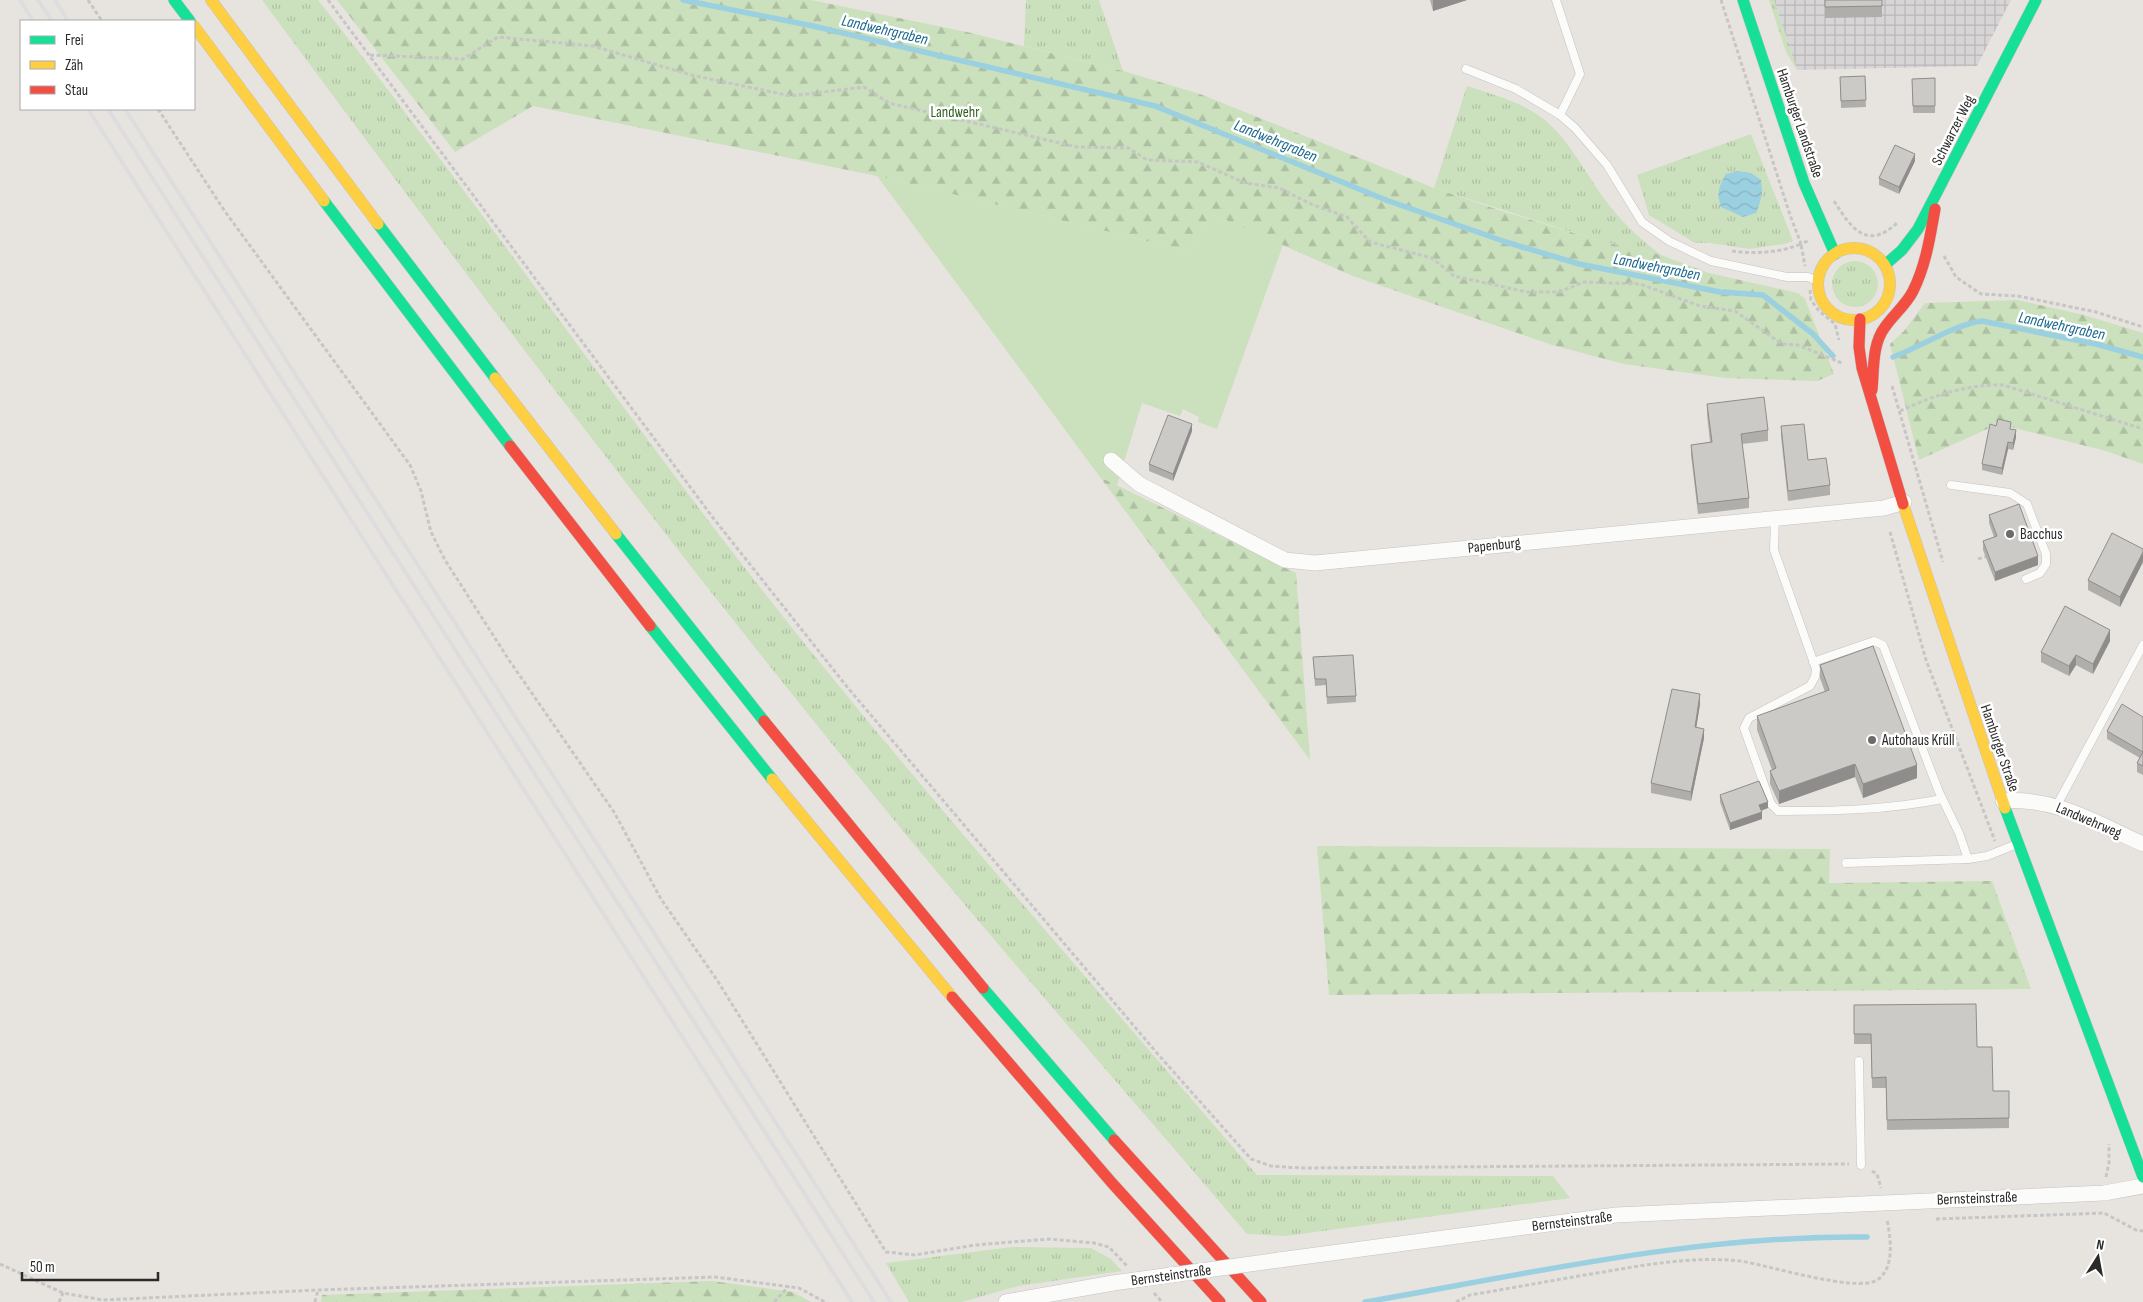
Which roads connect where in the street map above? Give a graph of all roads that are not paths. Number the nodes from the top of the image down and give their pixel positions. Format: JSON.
{"nodes":[{"id":1,"x":174,"y":0,"type":"edge"},
{"id":2,"x":211,"y":0,"type":"edge"},
{"id":3,"x":1556,"y":0,"type":"edge"},
{"id":4,"x":1743,"y":0,"type":"edge"},
{"id":5,"x":2036,"y":0,"type":"edge"},
{"id":6,"x":189,"y":20,"type":"edge"},
{"id":7,"x":195,"y":27,"type":"edge"},
{"id":8,"x":1466,"y":69,"type":"dead end"},
{"id":9,"x":1560,"y":115,"type":"junction"},
{"id":10,"x":1937,"y":195,"type":"junction"},
{"id":11,"x":1835,"y":254,"type":"junction"},
{"id":12,"x":1884,"y":265,"type":"junction"},
{"id":13,"x":1813,"y":279,"type":"junction"},
{"id":14,"x":1860,"y":319,"type":"junction"},
{"id":15,"x":1871,"y":399,"type":"junction"},
{"id":16,"x":1111,"y":460,"type":"dead end"},
{"id":17,"x":1951,"y":485,"type":"dead end"},
{"id":18,"x":1904,"y":502,"type":"junction"},
{"id":19,"x":1774,"y":517,"type":"junction"},
{"id":20,"x":2026,"y":579,"type":"dead end"},
{"id":21,"x":2143,"y":645,"type":"edge"},
{"id":22,"x":1813,"y":662,"type":"junction"},
{"id":23,"x":1942,"y":799,"type":"junction"},
{"id":24,"x":2003,"y":802,"type":"junction"},
{"id":25,"x":2057,"y":805,"type":"junction"},
{"id":26,"x":2019,"y":843,"type":"junction"},
{"id":27,"x":2143,"y":844,"type":"edge"},
{"id":28,"x":1968,"y":859,"type":"junction"},
{"id":29,"x":1846,"y":863,"type":"dead end"},
{"id":30,"x":1859,"y":1061,"type":"dead end"},
{"id":31,"x":1860,"y":1166,"type":"road end"},
{"id":32,"x":2143,"y":1177,"type":"edge"},
{"id":33,"x":2143,"y":1186,"type":"edge"},
{"id":34,"x":1014,"y":1301,"type":"edge"},
{"id":35,"x":1220,"y":1302,"type":"edge"},
{"id":36,"x":1261,"y":1302,"type":"edge"}],
"edges":[{"from":1,"to":6,"type":"main road"},
{"from":2,"to":36,"type":"main road"},
{"from":3,"to":9,"type":"lane"},
{"from":4,"to":11,"type":"main road","name":"Hamburger Landstraße"},
{"from":5,"to":10,"type":"main road","name":"Schwarzer Weg"},
{"from":7,"to":35,"type":"main road"},
{"from":8,"to":9,"type":"lane"},
{"from":9,"to":13,"type":"lane"},
{"from":10,"to":12,"type":"main road","name":"Schwarzer Weg"},
{"from":10,"to":15,"type":"main road"},
{"from":11,"to":12,"type":"main road"},
{"from":11,"to":13,"type":"main road"},
{"from":12,"to":14,"type":"main road"},
{"from":13,"to":14,"type":"main road"},
{"from":14,"to":15,"type":"main road","name":"Hamburger Straße"},
{"from":15,"to":18,"type":"main road","name":"Hamburger Straße"},
{"from":16,"to":19,"type":"street","name":"Papenburg"},
{"from":17,"to":20,"type":"lane"},
{"from":18,"to":19,"type":"street","name":"Papenburg"},
{"from":18,"to":24,"type":"main road","name":"Hamburger Straße"},
{"from":19,"to":22,"type":"lane"},
{"from":21,"to":25,"type":"lane"},
{"from":22,"to":23,"type":"lane"},
{"from":22,"to":23,"type":"lane"},
{"from":23,"to":28,"type":"lane"},
{"from":24,"to":25,"type":"street","name":"Landwehrweg"},
{"from":24,"to":26,"type":"main road","name":"Hamburger Straße"},
{"from":25,"to":27,"type":"street","name":"Landwehrweg"},
{"from":26,"to":28,"type":"lane"},
{"from":26,"to":32,"type":"main road","name":"Hamburger Straße"},
{"from":28,"to":29,"type":"lane"},
{"from":30,"to":31,"type":"lane"},
{"from":33,"to":34,"type":"street","name":"Bernsteinstraße","bridge":true}]}
